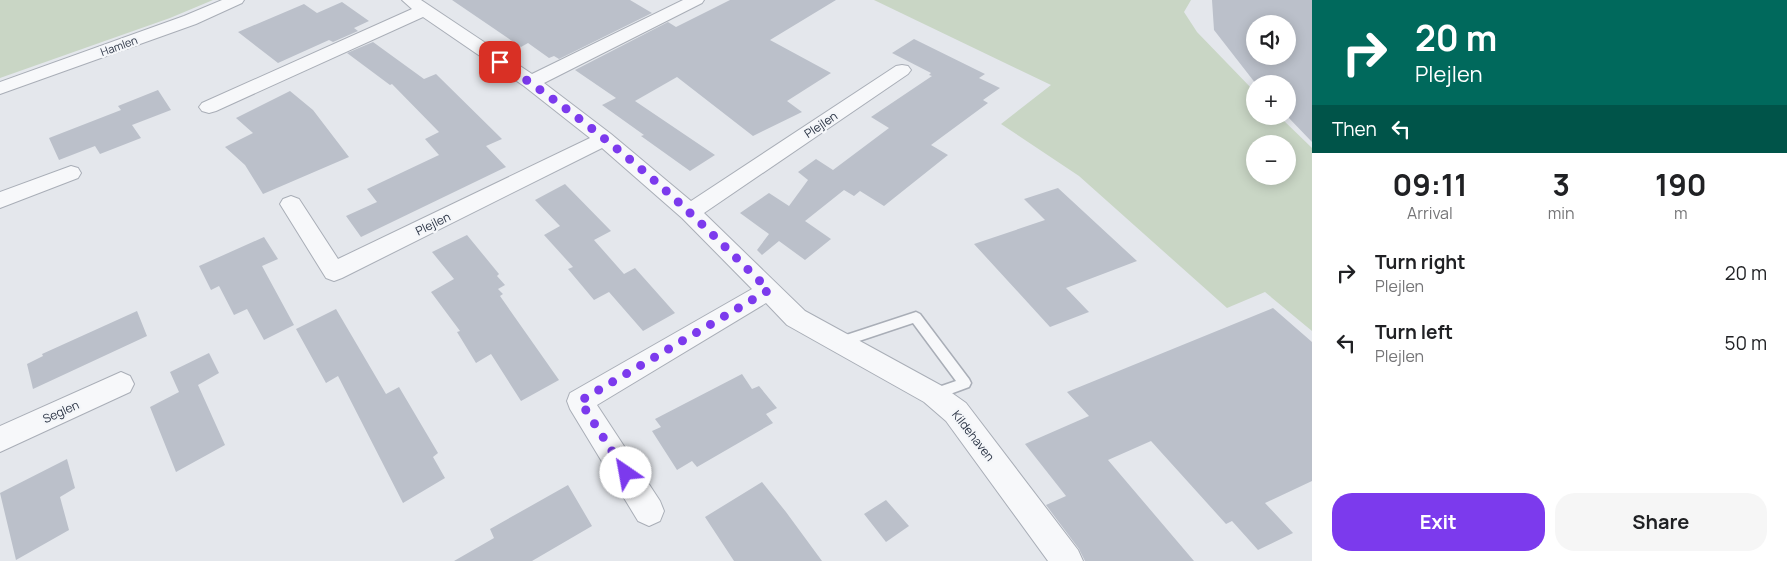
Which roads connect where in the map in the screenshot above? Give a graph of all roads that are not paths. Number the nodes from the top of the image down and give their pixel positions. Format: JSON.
{"nodes":[{"id":1,"x":236,"y":0,"type":"edge"},
{"id":2,"x":696,"y":0,"type":"edge"},
{"id":3,"x":417,"y":5,"type":"edge"},
{"id":4,"x":902,"y":70,"type":"dead end"},
{"id":5,"x":531,"y":82,"type":"junction"},
{"id":6,"x":0,"y":88,"type":"edge"},
{"id":7,"x":209,"y":107,"type":"dead end"},
{"id":8,"x":604,"y":140,"type":"junction"},
{"id":9,"x":70,"y":173,"type":"dead end"},
{"id":10,"x":0,"y":200,"type":"edge"},
{"id":11,"x":291,"y":204,"type":"dead end"},
{"id":12,"x":690,"y":212,"type":"junction"},
{"id":13,"x":769,"y":290,"type":"junction"},
{"id":14,"x":839,"y":343,"type":"junction"},
{"id":15,"x":121,"y":384,"type":"dead end"},
{"id":16,"x":933,"y":394,"type":"junction"},
{"id":17,"x":0,"y":439,"type":"edge"},
{"id":18,"x":650,"y":511,"type":"dead end"},
{"id":19,"x":1067,"y":561,"type":"edge"}],
"edges":[{"from":1,"to":6,"type":"street","name":"Hamlen"},
{"from":2,"to":5,"type":"street"},
{"from":3,"to":5,"type":"street"},
{"from":3,"to":7,"type":"street"},
{"from":4,"to":12,"type":"street","name":"Plejlen"},
{"from":5,"to":8,"type":"street"},
{"from":8,"to":11,"type":"street","name":"Plejlen"},
{"from":8,"to":12,"type":"street"},
{"from":9,"to":10,"type":"street"},
{"from":12,"to":13,"type":"street"},
{"from":13,"to":14,"type":"street","name":"Kildehaven"},
{"from":13,"to":18,"type":"street"},
{"from":14,"to":16,"type":"street","name":"Kildehaven"},
{"from":14,"to":16,"type":"lane"},
{"from":15,"to":17,"type":"street","name":"Seglen"},
{"from":16,"to":19,"type":"street","name":"Kildehaven"}]}
